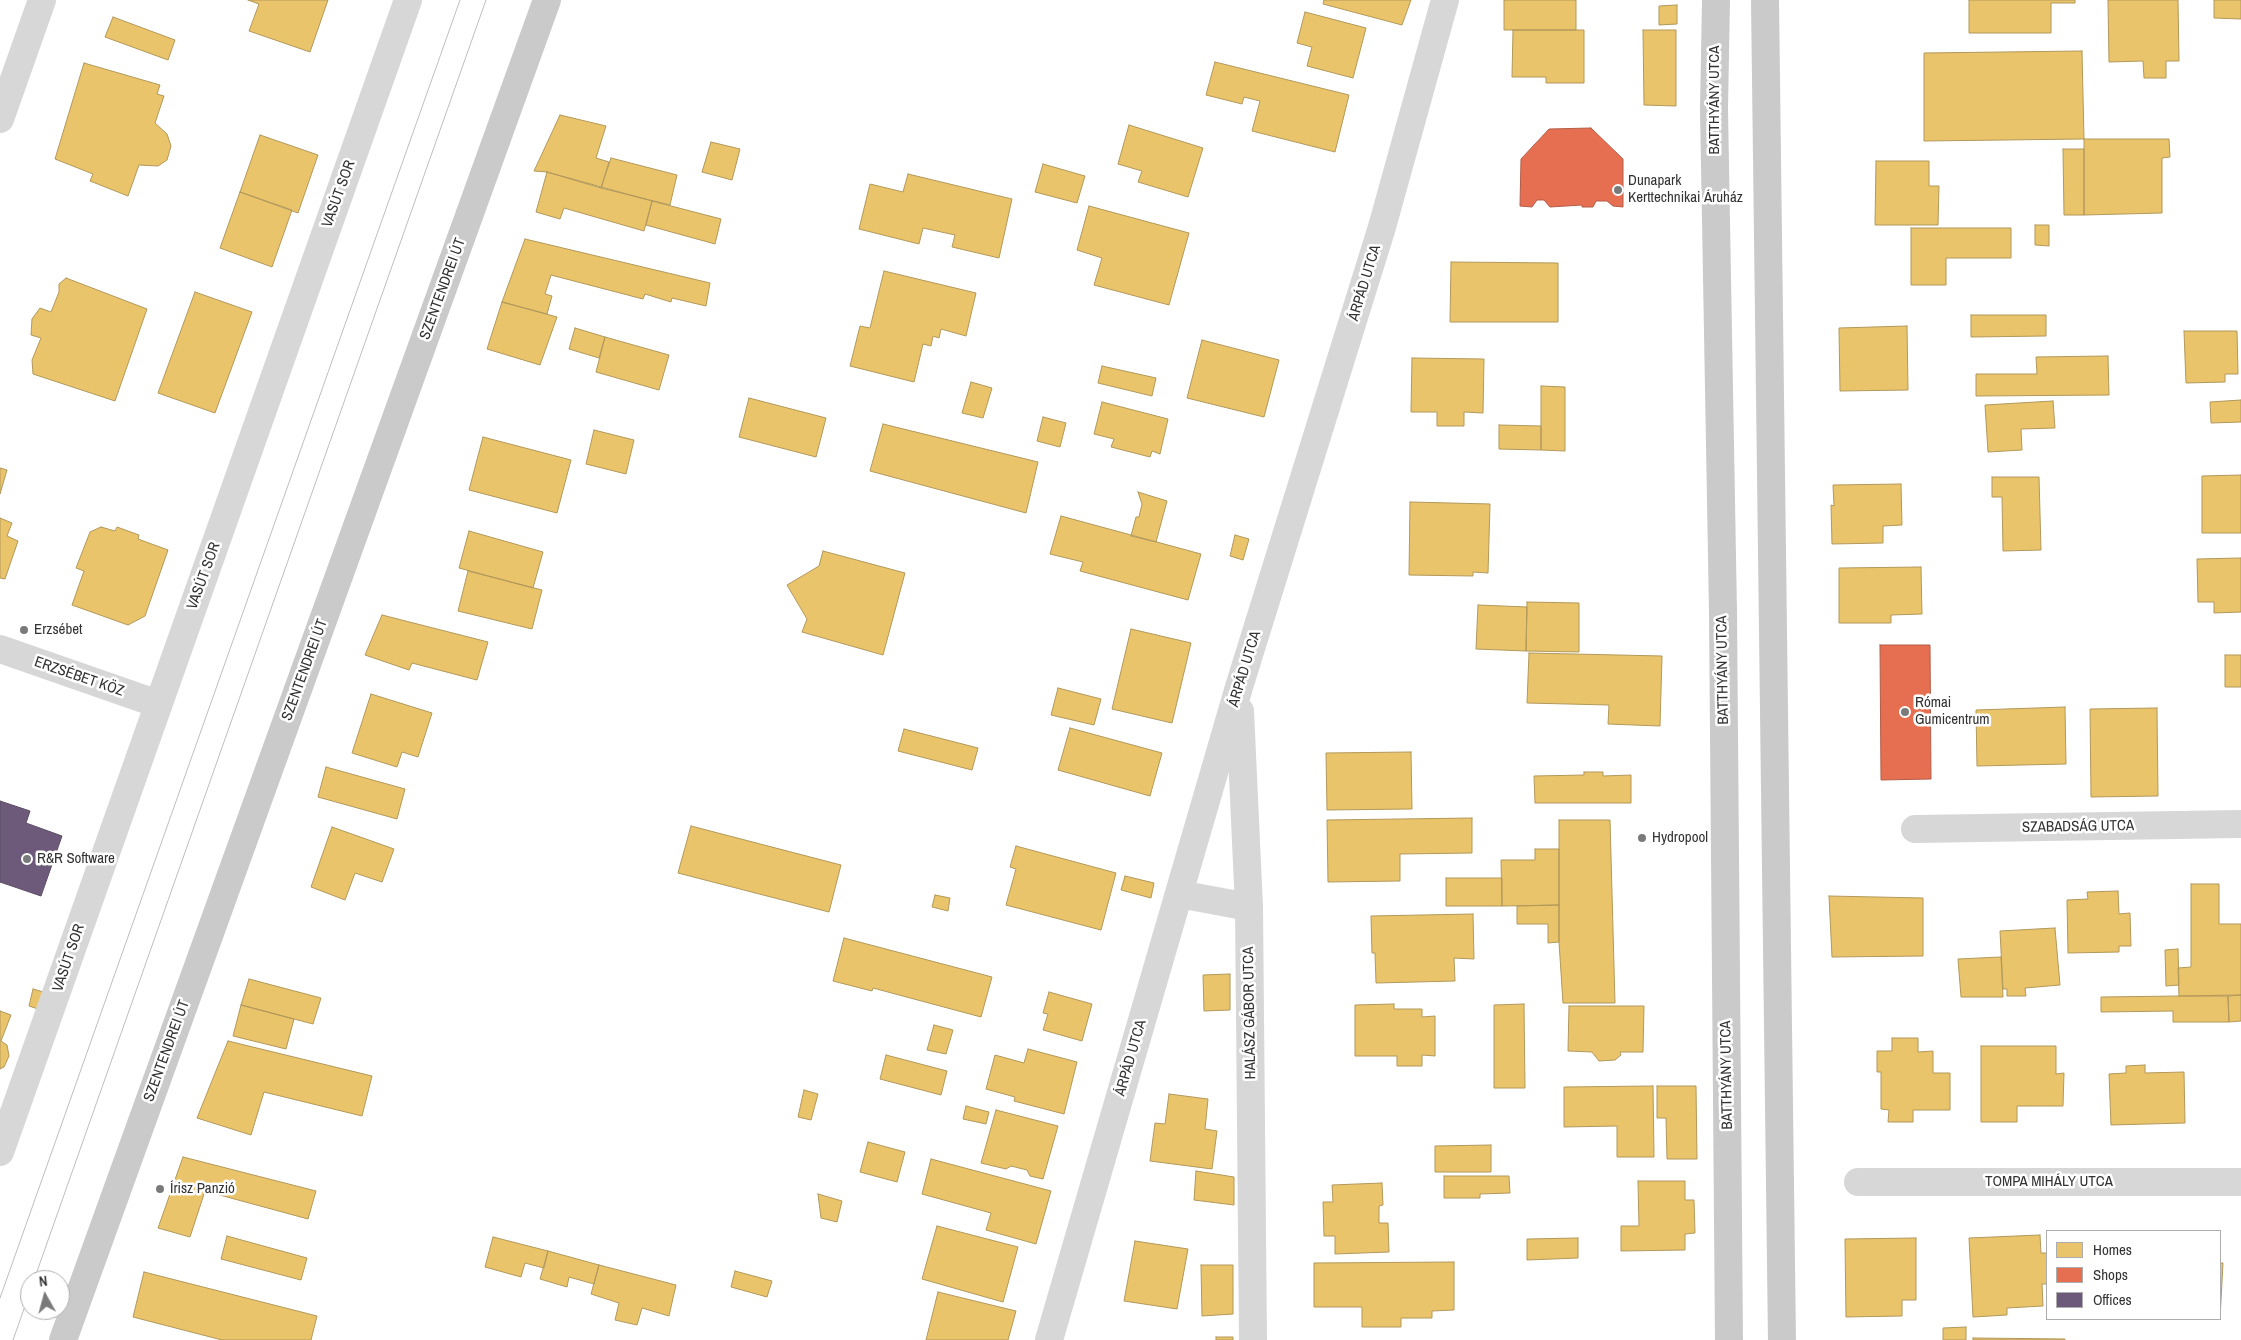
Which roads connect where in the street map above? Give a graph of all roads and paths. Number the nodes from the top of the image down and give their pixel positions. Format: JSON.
{"nodes":[{"id":1,"x":408,"y":0,"type":"edge"},
{"id":2,"x":547,"y":0,"type":"edge"},
{"id":3,"x":1445,"y":0,"type":"edge"},
{"id":4,"x":1716,"y":0,"type":"edge"},
{"id":5,"x":1765,"y":0,"type":"edge"},
{"id":6,"x":37,"y":1,"type":"edge"},
{"id":7,"x":0,"y":119,"type":"edge"},
{"id":8,"x":0,"y":649,"type":"edge"},
{"id":9,"x":1239,"y":687,"type":"junction"},
{"id":10,"x":158,"y":704,"type":"junction"},
{"id":11,"x":2241,"y":824,"type":"edge"},
{"id":12,"x":1915,"y":829,"type":"dead end"},
{"id":13,"x":1179,"y":894,"type":"junction"},
{"id":14,"x":1249,"y":907,"type":"junction"},
{"id":15,"x":0,"y":1152,"type":"edge"},
{"id":16,"x":1858,"y":1182,"type":"dead end"},
{"id":17,"x":2241,"y":1182,"type":"edge"},
{"id":18,"x":1783,"y":1338,"type":"edge"},
{"id":19,"x":63,"y":1340,"type":"edge"},
{"id":20,"x":1049,"y":1340,"type":"edge"},
{"id":21,"x":1254,"y":1340,"type":"edge"},
{"id":22,"x":1729,"y":1340,"type":"edge"}],
"edges":[{"from":1,"to":10,"type":"street","name":"VASÚT SOR"},
{"from":2,"to":19,"type":"main road","name":"SZENTENDREI ÚT"},
{"from":3,"to":9,"type":"street","name":"ÁRPÁD UTCA"},
{"from":4,"to":22,"type":"main road","name":"BATTHYÁNY UTCA"},
{"from":5,"to":18,"type":"main road"},
{"from":6,"to":7,"type":"street"},
{"from":8,"to":10,"type":"street","name":"ERZSÉBET KÖZ"},
{"from":9,"to":13,"type":"street","name":"ÁRPÁD UTCA"},
{"from":9,"to":14,"type":"street","name":"HALÁSZ GÁBOR UTCA"},
{"from":10,"to":15,"type":"street","name":"VASÚT SOR"},
{"from":11,"to":12,"type":"street","name":"SZABADSÁG UTCA"},
{"from":13,"to":14,"type":"street"},
{"from":13,"to":20,"type":"street","name":"ÁRPÁD UTCA"},
{"from":14,"to":21,"type":"street","name":"HALÁSZ GÁBOR UTCA"},
{"from":16,"to":17,"type":"street","name":"TOMPA MIHÁLY UTCA"}]}
